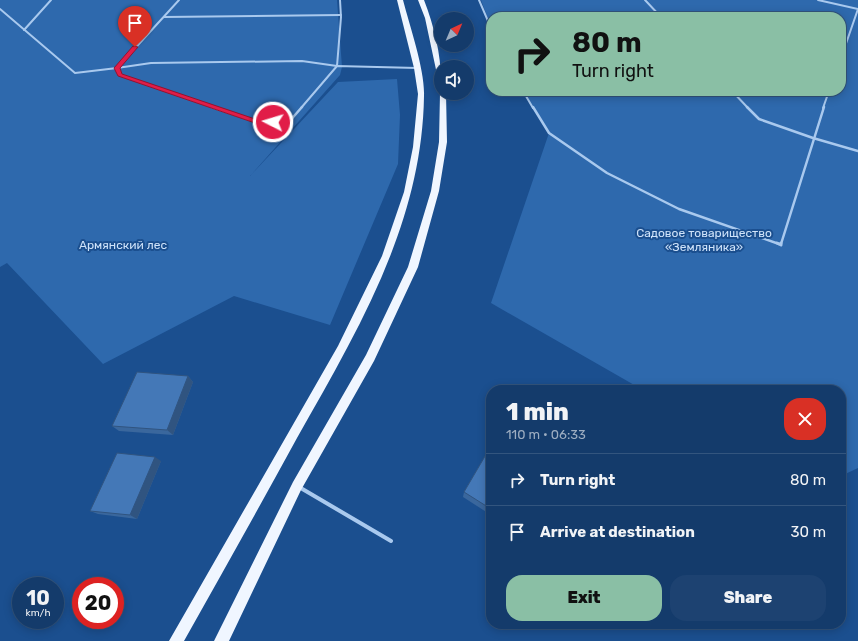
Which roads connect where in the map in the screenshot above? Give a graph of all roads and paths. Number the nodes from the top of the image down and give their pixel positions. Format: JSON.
{"nodes":[{"id":1,"x":51,"y":0,"type":"edge"},
{"id":2,"x":179,"y":0,"type":"edge"},
{"id":3,"x":340,"y":0,"type":"edge"},
{"id":4,"x":400,"y":0,"type":"edge"},
{"id":5,"x":421,"y":0,"type":"edge"},
{"id":6,"x":479,"y":0,"type":"edge"},
{"id":7,"x":645,"y":0,"type":"edge"},
{"id":8,"x":818,"y":0,"type":"edge"},
{"id":9,"x":0,"y":9,"type":"edge"},
{"id":10,"x":858,"y":9,"type":"edge"},
{"id":11,"x":656,"y":12,"type":"edge"},
{"id":12,"x":341,"y":15,"type":"junction"},
{"id":13,"x":486,"y":16,"type":"edge"},
{"id":14,"x":164,"y":17,"type":"junction"},
{"id":15,"x":24,"y":30,"type":"junction"},
{"id":16,"x":846,"y":44,"type":"edge"},
{"id":17,"x":437,"y":60,"type":"edge"},
{"id":18,"x":337,"y":66,"type":"junction"},
{"id":19,"x":117,"y":68,"type":"junction"},
{"id":20,"x":417,"y":68,"type":"junction"},
{"id":21,"x":526,"y":96,"type":"edge"},
{"id":22,"x":737,"y":96,"type":"edge"},
{"id":23,"x":827,"y":96,"type":"edge"},
{"id":24,"x":443,"y":100,"type":"edge"},
{"id":25,"x":813,"y":138,"type":"junction"},
{"id":26,"x":858,"y":151,"type":"edge"},
{"id":27,"x":297,"y":486,"type":"junction"},
{"id":28,"x":391,"y":542,"type":"dead end"},
{"id":29,"x":176,"y":641,"type":"edge"},
{"id":30,"x":221,"y":641,"type":"edge"}],
"edges":[{"from":1,"to":15,"type":"lane"},
{"from":2,"to":14,"type":"lane"},
{"from":3,"to":12,"type":"lane"},
{"from":4,"to":20,"type":"main road"},
{"from":5,"to":17,"type":"main road"},
{"from":6,"to":13,"type":"lane"},
{"from":7,"to":11,"type":"lane"},
{"from":8,"to":10,"type":"lane"},
{"from":9,"to":15,"type":"lane"},
{"from":10,"to":16,"type":"lane"},
{"from":12,"to":14,"type":"lane"},
{"from":12,"to":18,"type":"lane"},
{"from":14,"to":19,"type":"lane"},
{"from":15,"to":19,"type":"lane"},
{"from":18,"to":19,"type":"lane"},
{"from":18,"to":19,"type":"lane"},
{"from":18,"to":20,"type":"lane"},
{"from":20,"to":29,"type":"main road"},
{"from":21,"to":25,"type":"lane"},
{"from":22,"to":25,"type":"lane"},
{"from":23,"to":25,"type":"lane"},
{"from":24,"to":27,"type":"main road"},
{"from":25,"to":26,"type":"lane"},
{"from":27,"to":28,"type":"lane"},
{"from":27,"to":30,"type":"main road"}]}
